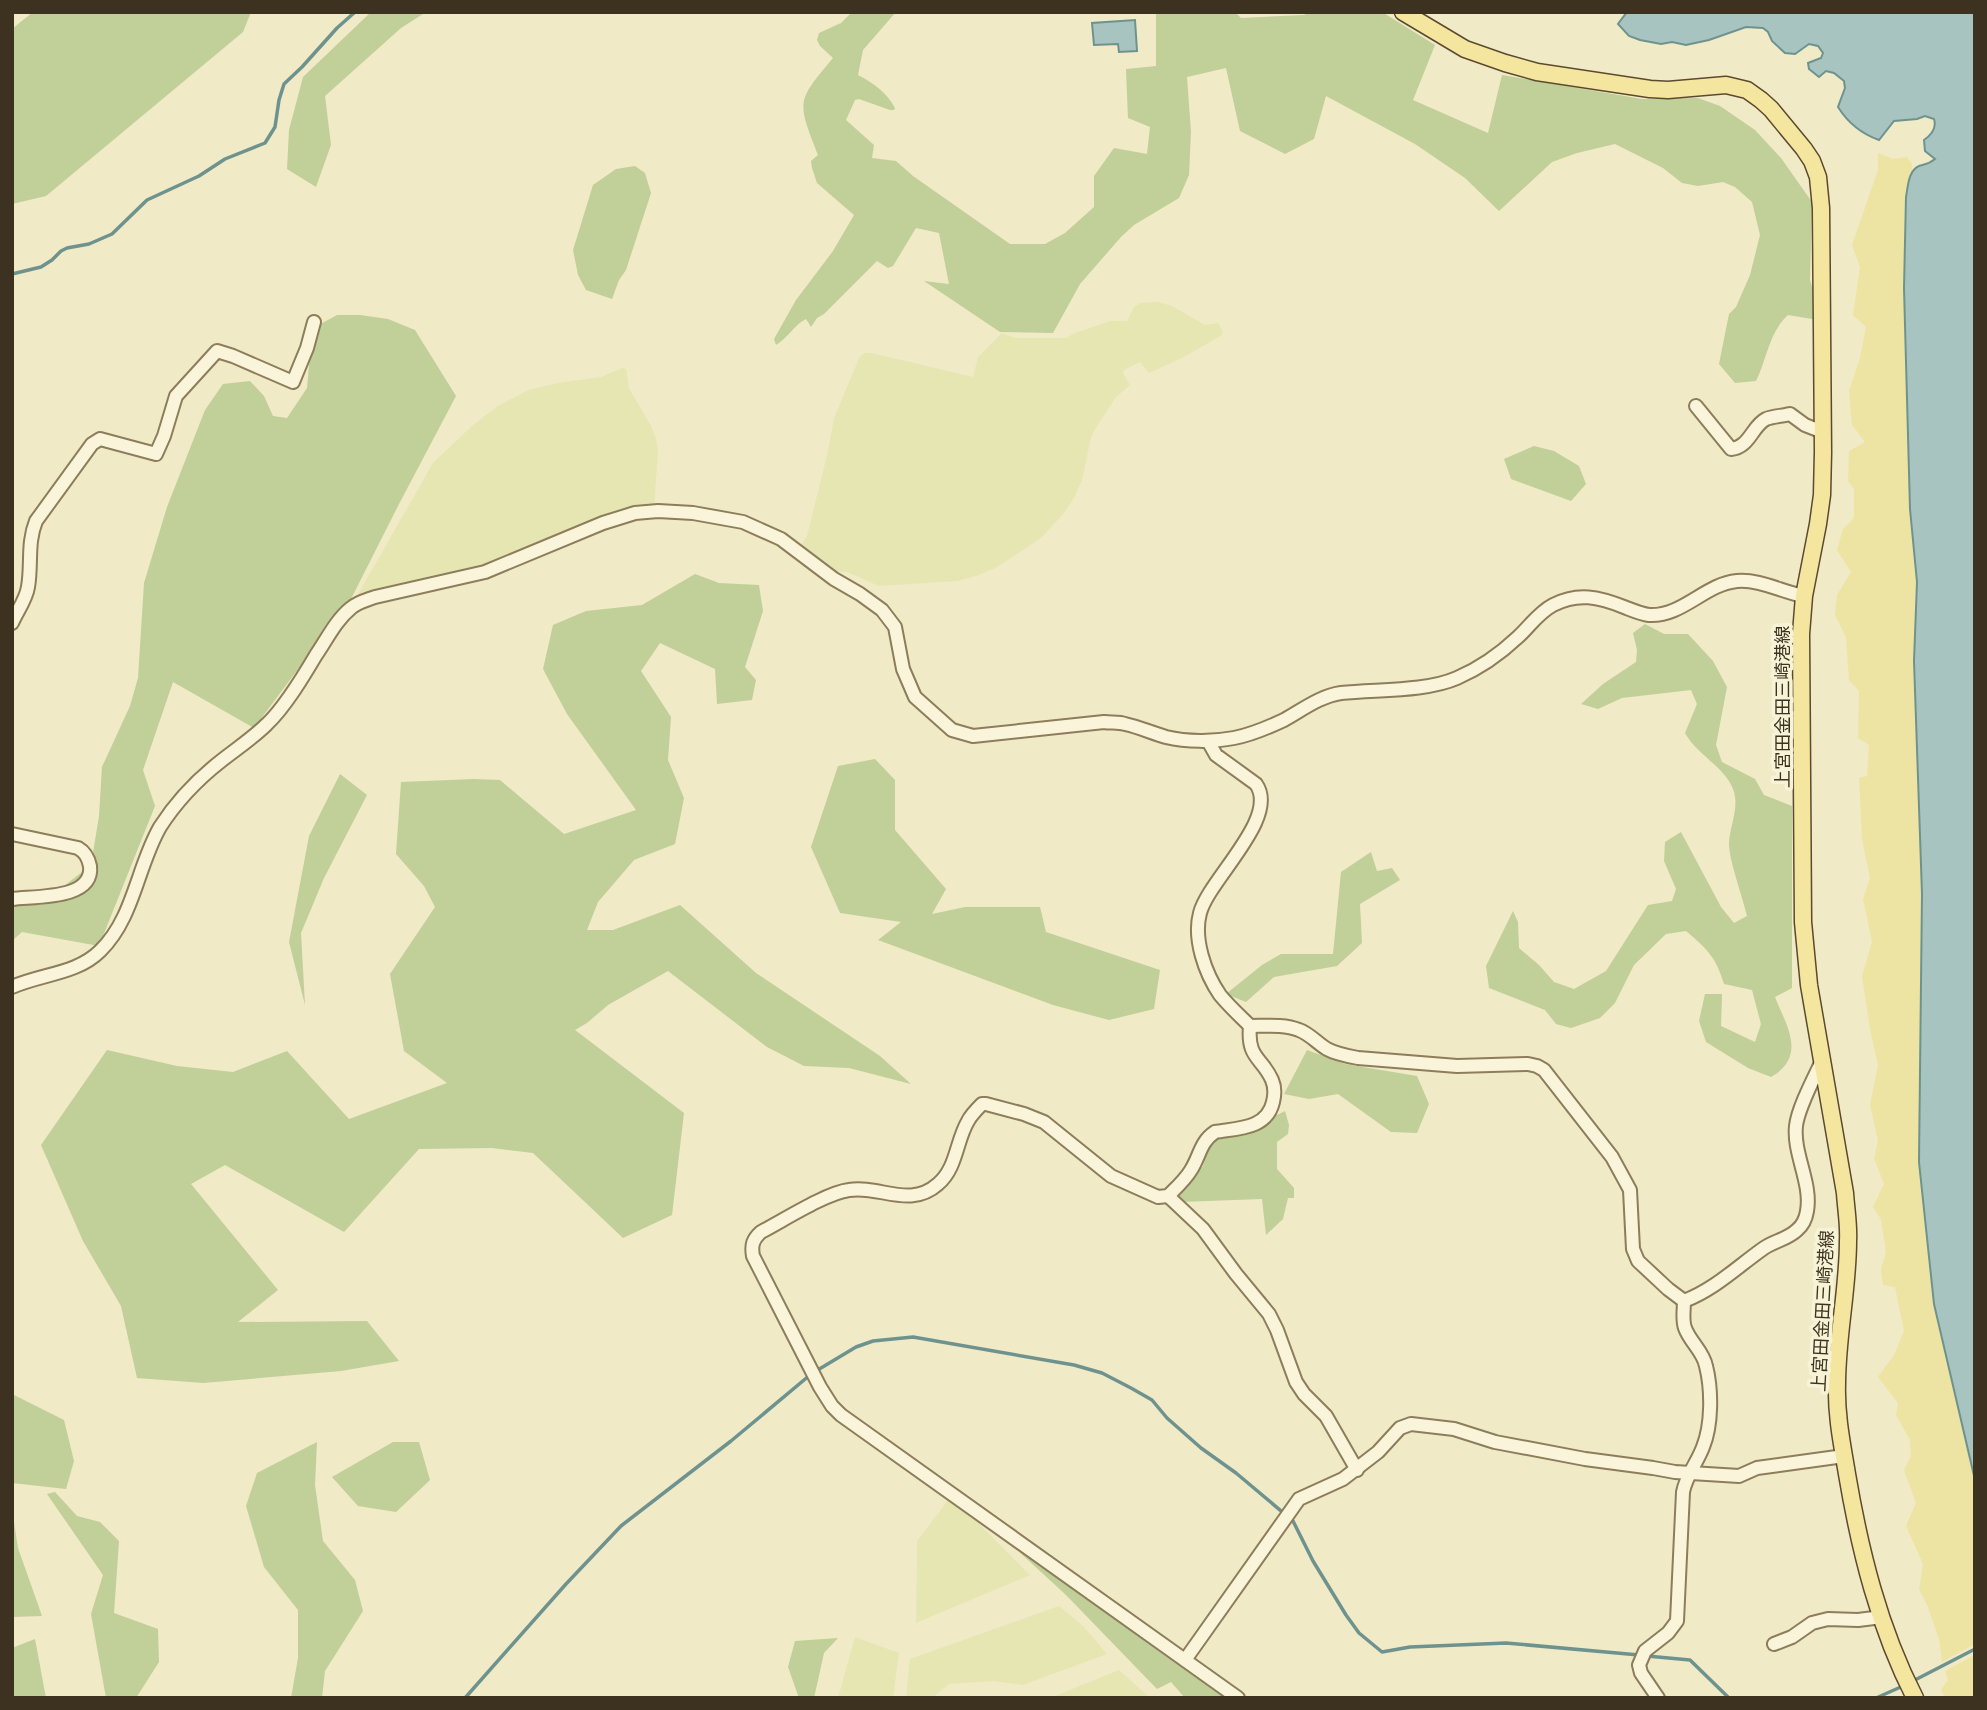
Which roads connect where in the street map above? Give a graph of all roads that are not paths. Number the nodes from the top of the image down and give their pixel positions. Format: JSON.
{"nodes":[{"id":1,"x":1402,"y":12,"type":"edge"},
{"id":2,"x":314,"y":322,"type":"dead end"},
{"id":3,"x":1696,"y":406,"type":"dead end"},
{"id":4,"x":1823,"y":432,"type":"junction"},
{"id":5,"x":1804,"y":596,"type":"junction"},
{"id":6,"x":12,"y":623,"type":"edge"},
{"id":7,"x":1208,"y":741,"type":"junction"},
{"id":8,"x":12,"y":834,"type":"edge"},
{"id":9,"x":12,"y":900,"type":"edge"},
{"id":10,"x":12,"y":987,"type":"edge"},
{"id":11,"x":1250,"y":1026,"type":"junction"},
{"id":12,"x":1822,"y":1061,"type":"junction"},
{"id":13,"x":1168,"y":1196,"type":"junction"},
{"id":14,"x":1684,"y":1301,"type":"junction"},
{"id":15,"x":1844,"y":1456,"type":"junction"},
{"id":16,"x":1357,"y":1470,"type":"junction"},
{"id":17,"x":1691,"y":1472,"type":"junction"},
{"id":18,"x":1882,"y":1617,"type":"junction"},
{"id":19,"x":1774,"y":1644,"type":"dead end"},
{"id":20,"x":1185,"y":1660,"type":"junction"},
{"id":21,"x":1910,"y":1688,"type":"edge"},
{"id":22,"x":1652,"y":1695,"type":"edge"},
{"id":23,"x":1238,"y":1698,"type":"edge"}],
"edges":[{"from":1,"to":4,"type":"main road","name":"上宮田金田三崎港線"},
{"from":2,"to":6,"type":"street"},
{"from":3,"to":4,"type":"street"},
{"from":4,"to":5,"type":"main road","name":"上宮田金田三崎港線"},
{"from":5,"to":7,"type":"street"},
{"from":5,"to":12,"type":"main road","name":"上宮田金田三崎港線"},
{"from":7,"to":10,"type":"street"},
{"from":7,"to":11,"type":"street"},
{"from":8,"to":9,"type":"street"},
{"from":11,"to":13,"type":"street"},
{"from":11,"to":14,"type":"street"},
{"from":12,"to":14,"type":"street"},
{"from":12,"to":15,"type":"main road","name":"上宮田金田三崎港線"},
{"from":13,"to":16,"type":"street"},
{"from":13,"to":20,"type":"street"},
{"from":14,"to":17,"type":"street"},
{"from":15,"to":17,"type":"street"},
{"from":15,"to":18,"type":"main road","name":"上宮田金田三崎港線"},
{"from":16,"to":17,"type":"street"},
{"from":16,"to":20,"type":"street"},
{"from":17,"to":22,"type":"street"},
{"from":18,"to":19,"type":"street"},
{"from":18,"to":21,"type":"main road","name":"上宮田金田三崎港線"},
{"from":20,"to":23,"type":"street"}]}
